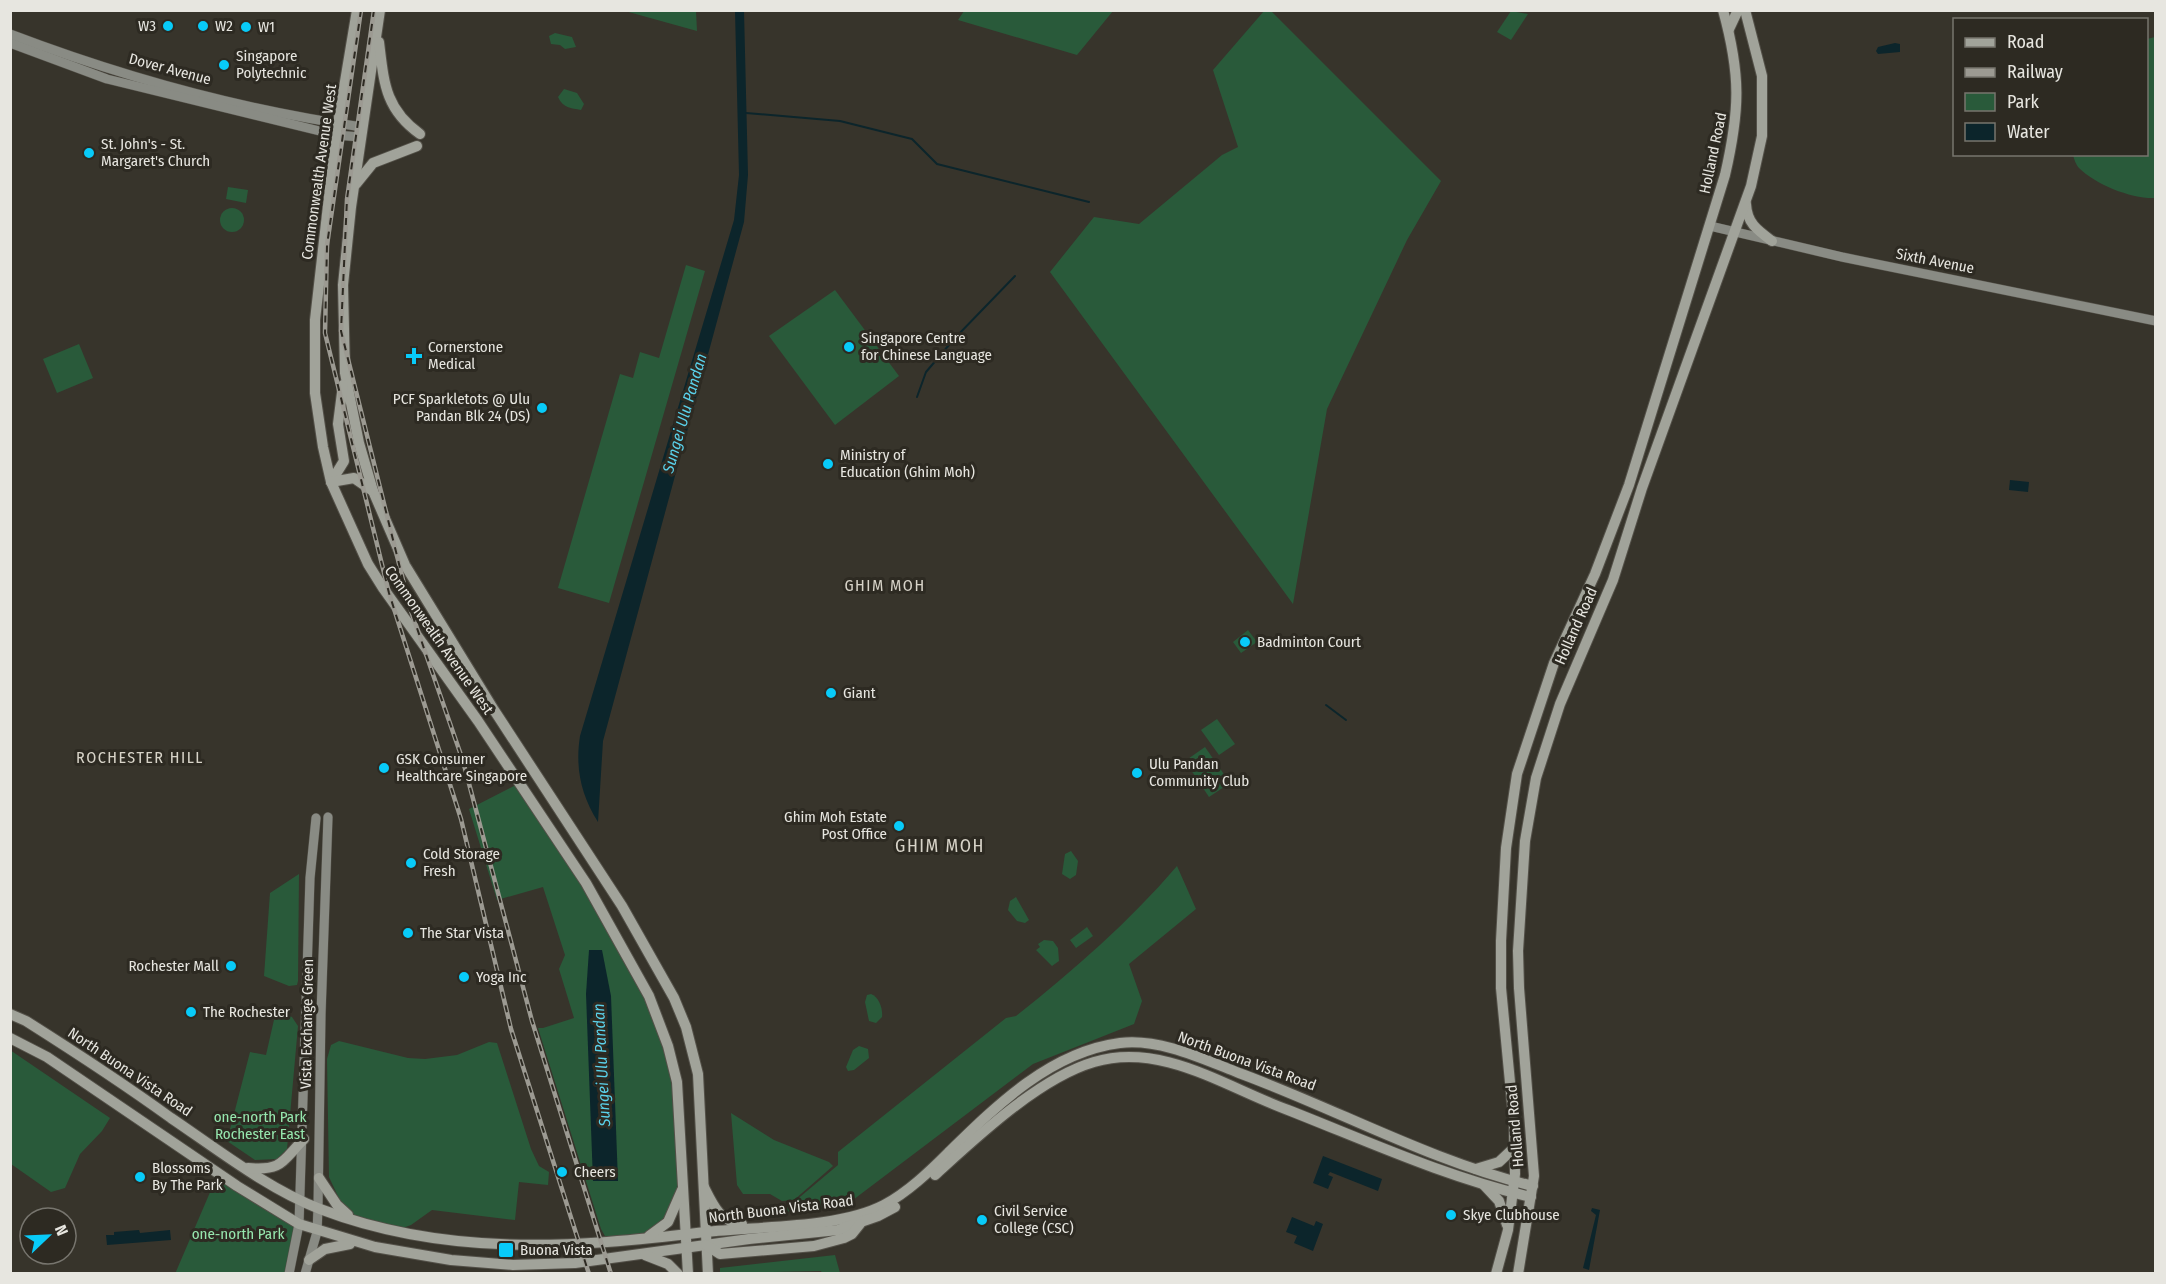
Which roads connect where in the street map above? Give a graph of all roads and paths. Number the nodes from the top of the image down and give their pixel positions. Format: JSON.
{"nodes":[{"id":1,"x":357,"y":10,"type":"edge"},
{"id":2,"x":380,"y":10,"type":"edge"},
{"id":3,"x":1723,"y":10,"type":"edge"},
{"id":4,"x":1738,"y":10,"type":"edge"},
{"id":5,"x":1745,"y":10,"type":"edge"},
{"id":6,"x":377,"y":27,"type":"junction"},
{"id":7,"x":1728,"y":29,"type":"junction"},
{"id":8,"x":10,"y":33,"type":"edge"},
{"id":9,"x":10,"y":43,"type":"edge"},
{"id":10,"x":339,"y":124,"type":"junction"},
{"id":11,"x":361,"y":132,"type":"junction"},
{"id":12,"x":420,"y":134,"type":"dead end"},
{"id":13,"x":336,"y":135,"type":"junction"},
{"id":14,"x":417,"y":146,"type":"dead end"},
{"id":15,"x":354,"y":187,"type":"junction"},
{"id":16,"x":1746,"y":204,"type":"junction"},
{"id":17,"x":1710,"y":226,"type":"junction"},
{"id":18,"x":1733,"y":231,"type":"junction"},
{"id":19,"x":1772,"y":241,"type":"junction"},
{"id":20,"x":2156,"y":321,"type":"edge"},
{"id":21,"x":345,"y":373,"type":"junction"},
{"id":22,"x":331,"y":482,"type":"junction"},
{"id":23,"x":373,"y":491,"type":"junction"},
{"id":24,"x":328,"y":816,"type":"dead end"},
{"id":25,"x":316,"y":818,"type":"dead end"},
{"id":26,"x":10,"y":1014,"type":"edge"},
{"id":27,"x":10,"y":1038,"type":"edge"},
{"id":28,"x":304,"y":1139,"type":"junction"},
{"id":29,"x":1515,"y":1146,"type":"junction"},
{"id":30,"x":245,"y":1168,"type":"junction"},
{"id":31,"x":1475,"y":1168,"type":"junction"},
{"id":32,"x":319,"y":1178,"type":"junction"},
{"id":33,"x":1514,"y":1182,"type":"junction"},
{"id":34,"x":1482,"y":1183,"type":"junction"},
{"id":35,"x":683,"y":1184,"type":"junction"},
{"id":36,"x":703,"y":1185,"type":"junction"},
{"id":37,"x":1532,"y":1192,"type":"junction"},
{"id":38,"x":1513,"y":1193,"type":"junction"},
{"id":39,"x":301,"y":1200,"type":"junction"},
{"id":40,"x":318,"y":1208,"type":"junction"},
{"id":41,"x":354,"y":1219,"type":"junction"},
{"id":42,"x":299,"y":1224,"type":"junction"},
{"id":43,"x":763,"y":1226,"type":"junction"},
{"id":44,"x":1508,"y":1230,"type":"junction"},
{"id":45,"x":317,"y":1232,"type":"junction"},
{"id":46,"x":705,"y":1232,"type":"junction"},
{"id":47,"x":687,"y":1235,"type":"junction"},
{"id":48,"x":639,"y":1239,"type":"junction"},
{"id":49,"x":359,"y":1244,"type":"junction"},
{"id":50,"x":706,"y":1245,"type":"junction"},
{"id":51,"x":687,"y":1248,"type":"junction"},
{"id":52,"x":640,"y":1253,"type":"junction"},
{"id":53,"x":309,"y":1260,"type":"junction"},
{"id":54,"x":289,"y":1274,"type":"edge"},
{"id":55,"x":305,"y":1274,"type":"edge"},
{"id":56,"x":678,"y":1274,"type":"edge"},
{"id":57,"x":688,"y":1274,"type":"edge"},
{"id":58,"x":708,"y":1274,"type":"edge"},
{"id":59,"x":1496,"y":1274,"type":"edge"},
{"id":60,"x":1518,"y":1274,"type":"edge"}],
"edges":[{"from":1,"to":10,"type":"main road","name":"Commonwealth Avenue West"},
{"from":2,"to":6,"type":"main road","name":"Commonwealth Avenue West"},
{"from":3,"to":7,"type":"main road","name":"Holland Road"},
{"from":4,"to":7,"type":"main road"},
{"from":5,"to":16,"type":"main road","name":"Holland Road"},
{"from":6,"to":11,"type":"main road","name":"Commonwealth Avenue West"},
{"from":6,"to":12,"type":"main road"},
{"from":7,"to":17,"type":"main road","name":"Holland Road"},
{"from":8,"to":10,"type":"street","name":"Dover Avenue"},
{"from":9,"to":13,"type":"street","name":"Dover Avenue"},
{"from":10,"to":11,"type":"street","name":"Dover Avenue"},
{"from":10,"to":13,"type":"main road","name":"Commonwealth Avenue West"},
{"from":11,"to":13,"type":"street","name":"Dover Avenue"},
{"from":11,"to":15,"type":"main road","name":"Commonwealth Avenue West"},
{"from":13,"to":22,"type":"main road","name":"Commonwealth Avenue West"},
{"from":14,"to":15,"type":"main road"},
{"from":15,"to":21,"type":"main road","name":"Commonwealth Avenue West"},
{"from":16,"to":18,"type":"main road","name":"Holland Road"},
{"from":16,"to":19,"type":"main road"},
{"from":17,"to":18,"type":"street","name":"Sixth Avenue"},
{"from":17,"to":29,"type":"main road","name":"Holland Road"},
{"from":18,"to":19,"type":"street","name":"Sixth Avenue"},
{"from":18,"to":37,"type":"main road","name":"Holland Road"},
{"from":19,"to":20,"type":"street","name":"Sixth Avenue"},
{"from":21,"to":22,"type":"main road"},
{"from":21,"to":23,"type":"main road","name":"Commonwealth Avenue West"},
{"from":22,"to":23,"type":"main road"},
{"from":22,"to":35,"type":"main road","name":"Commonwealth Avenue West"},
{"from":23,"to":36,"type":"main road","name":"Commonwealth Avenue West"},
{"from":24,"to":32,"type":"street","name":"Vista Exchange Green"},
{"from":25,"to":28,"type":"street","name":"Vista Exchange Green"},
{"from":26,"to":30,"type":"main road","name":"North Buona Vista Road"},
{"from":27,"to":42,"type":"main road","name":"North Buona Vista Road"},
{"from":28,"to":30,"type":"main road"},
{"from":28,"to":39,"type":"street","name":"Vista Exchange Green"},
{"from":29,"to":31,"type":"main road"},
{"from":29,"to":33,"type":"main road","name":"Holland Road"},
{"from":30,"to":39,"type":"main road","name":"North Buona Vista Road"},
{"from":31,"to":33,"type":"main road","name":"North Buona Vista Road"},
{"from":31,"to":43,"type":"main road","name":"North Buona Vista Road"},
{"from":32,"to":40,"type":"street","name":"Vista Exchange Green"},
{"from":32,"to":41,"type":"main road"},
{"from":33,"to":37,"type":"main road","name":"North Buona Vista Road"},
{"from":33,"to":38,"type":"main road","name":"Holland Road"},
{"from":34,"to":38,"type":"main road","name":"North Buona Vista Road"},
{"from":34,"to":44,"type":"main road"},
{"from":34,"to":50,"type":"main road","name":"North Buona Vista Road"},
{"from":35,"to":47,"type":"main road","name":"Commonwealth Avenue West"},
{"from":35,"to":48,"type":"main road"},
{"from":36,"to":43,"type":"main road"},
{"from":36,"to":46,"type":"main road","name":"Commonwealth Avenue West"},
{"from":37,"to":38,"type":"main road","name":"North Buona Vista Road"},
{"from":37,"to":60,"type":"main road","name":"Holland Road"},
{"from":38,"to":44,"type":"main road","name":"Holland Road"},
{"from":39,"to":40,"type":"main road","name":"North Buona Vista Road"},
{"from":39,"to":42,"type":"street","name":"Vista Exchange Green"},
{"from":40,"to":41,"type":"main road","name":"North Buona Vista Road"},
{"from":40,"to":45,"type":"street","name":"Vista Exchange Green"},
{"from":41,"to":48,"type":"main road","name":"North Buona Vista Road"},
{"from":42,"to":45,"type":"main road","name":"North Buona Vista Road"},
{"from":42,"to":54,"type":"street","name":"Vista Exchange Green"},
{"from":43,"to":46,"type":"main road","name":"North Buona Vista Road"},
{"from":44,"to":59,"type":"main road","name":"Holland Road"},
{"from":45,"to":49,"type":"main road","name":"North Buona Vista Road"},
{"from":45,"to":53,"type":"street","name":"Vista Exchange Green"},
{"from":46,"to":47,"type":"main road","name":"North Buona Vista Road"},
{"from":46,"to":50,"type":"main road","name":"Commonwealth Avenue West"},
{"from":47,"to":48,"type":"main road","name":"North Buona Vista Road"},
{"from":47,"to":51,"type":"main road","name":"Commonwealth Avenue West"},
{"from":49,"to":52,"type":"main road","name":"North Buona Vista Road"},
{"from":49,"to":53,"type":"main road"},
{"from":50,"to":51,"type":"main road","name":"North Buona Vista Road"},
{"from":50,"to":58,"type":"main road","name":"Commonwealth Avenue West"},
{"from":51,"to":52,"type":"main road","name":"North Buona Vista Road"},
{"from":51,"to":57,"type":"main road","name":"Commonwealth Avenue West"},
{"from":52,"to":56,"type":"main road"},
{"from":53,"to":55,"type":"street","name":"Vista Exchange Green"}]}
